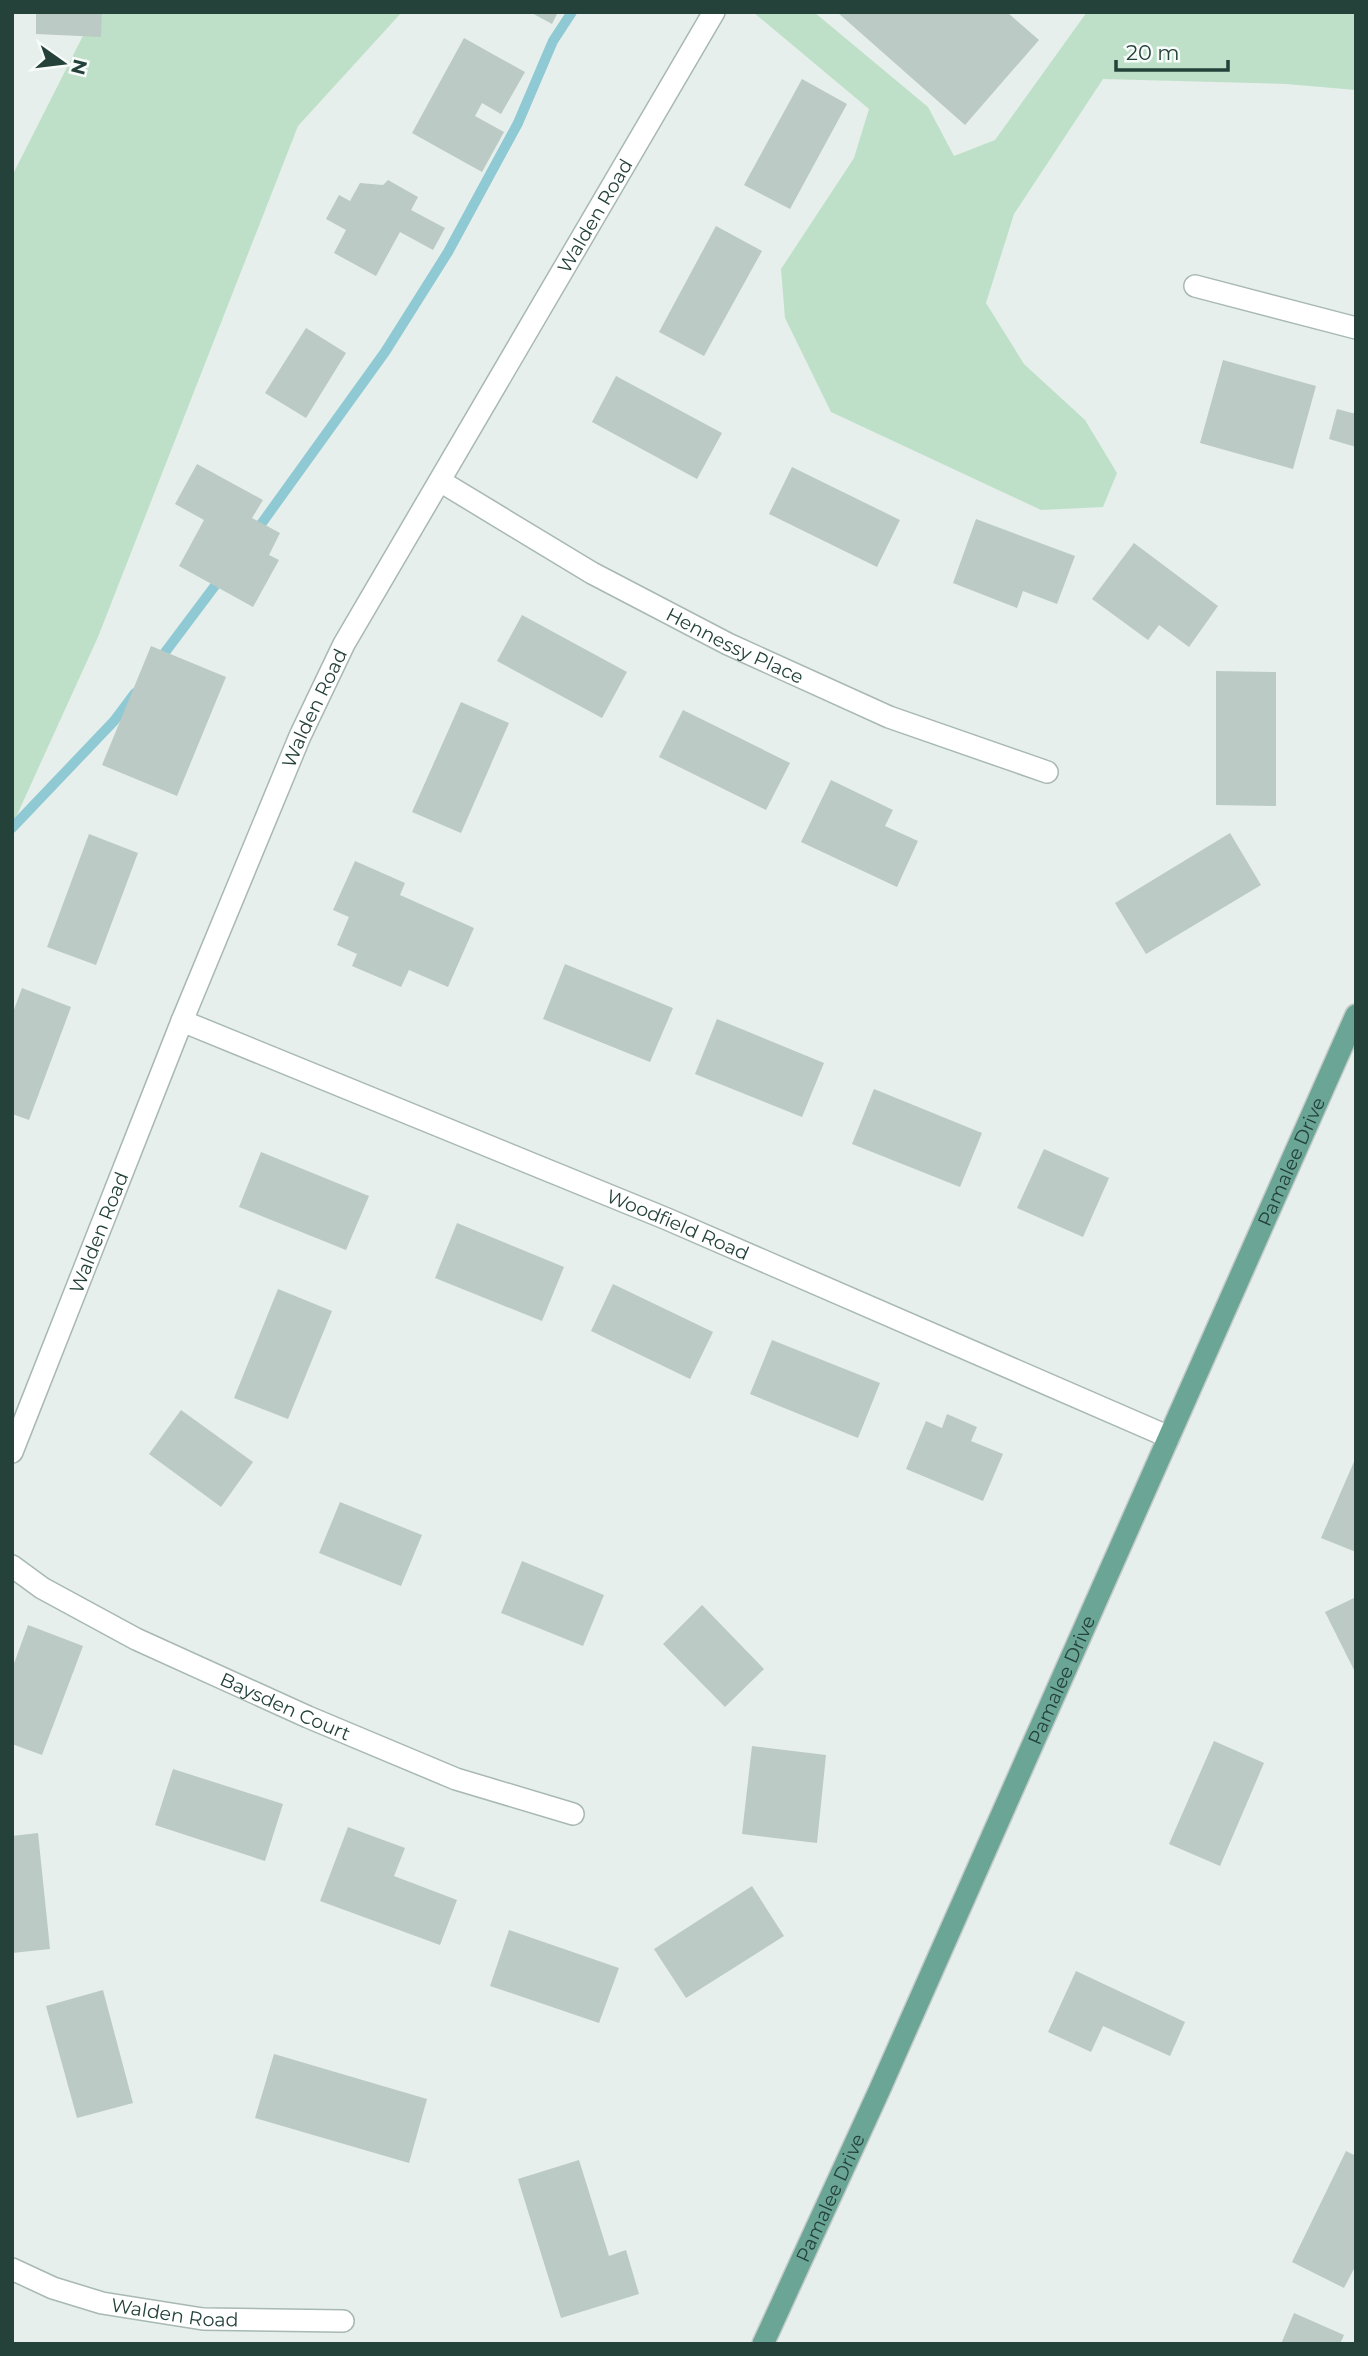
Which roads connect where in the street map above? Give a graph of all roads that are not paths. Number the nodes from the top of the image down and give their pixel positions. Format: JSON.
{"nodes":[{"id":1,"x":714,"y":12,"type":"edge"},
{"id":2,"x":1195,"y":286,"type":"dead end"},
{"id":3,"x":1356,"y":328,"type":"edge"},
{"id":4,"x":440,"y":481,"type":"junction"},
{"id":5,"x":1047,"y":772,"type":"dead end"},
{"id":6,"x":1356,"y":1015,"type":"edge"},
{"id":7,"x":182,"y":1021,"type":"junction"},
{"id":8,"x":1169,"y":1437,"type":"junction"},
{"id":9,"x":12,"y":1452,"type":"edge"},
{"id":10,"x":12,"y":1566,"type":"edge"},
{"id":11,"x":573,"y":1814,"type":"dead end"},
{"id":12,"x":12,"y":2269,"type":"edge"},
{"id":13,"x":343,"y":2321,"type":"dead end"},
{"id":14,"x":763,"y":2344,"type":"edge"}],
"edges":[{"from":1,"to":4,"type":"street","name":"Walden Road"},
{"from":2,"to":3,"type":"street"},
{"from":4,"to":5,"type":"street","name":"Hennessy Place"},
{"from":4,"to":7,"type":"street","name":"Walden Road"},
{"from":6,"to":8,"type":"main road","name":"Pamalee Drive"},
{"from":7,"to":8,"type":"street","name":"Woodfield Road"},
{"from":7,"to":9,"type":"street","name":"Walden Road"},
{"from":8,"to":14,"type":"main road","name":"Pamalee Drive"},
{"from":10,"to":11,"type":"street","name":"Baysden Court"},
{"from":12,"to":13,"type":"street","name":"Walden Road"}]}
